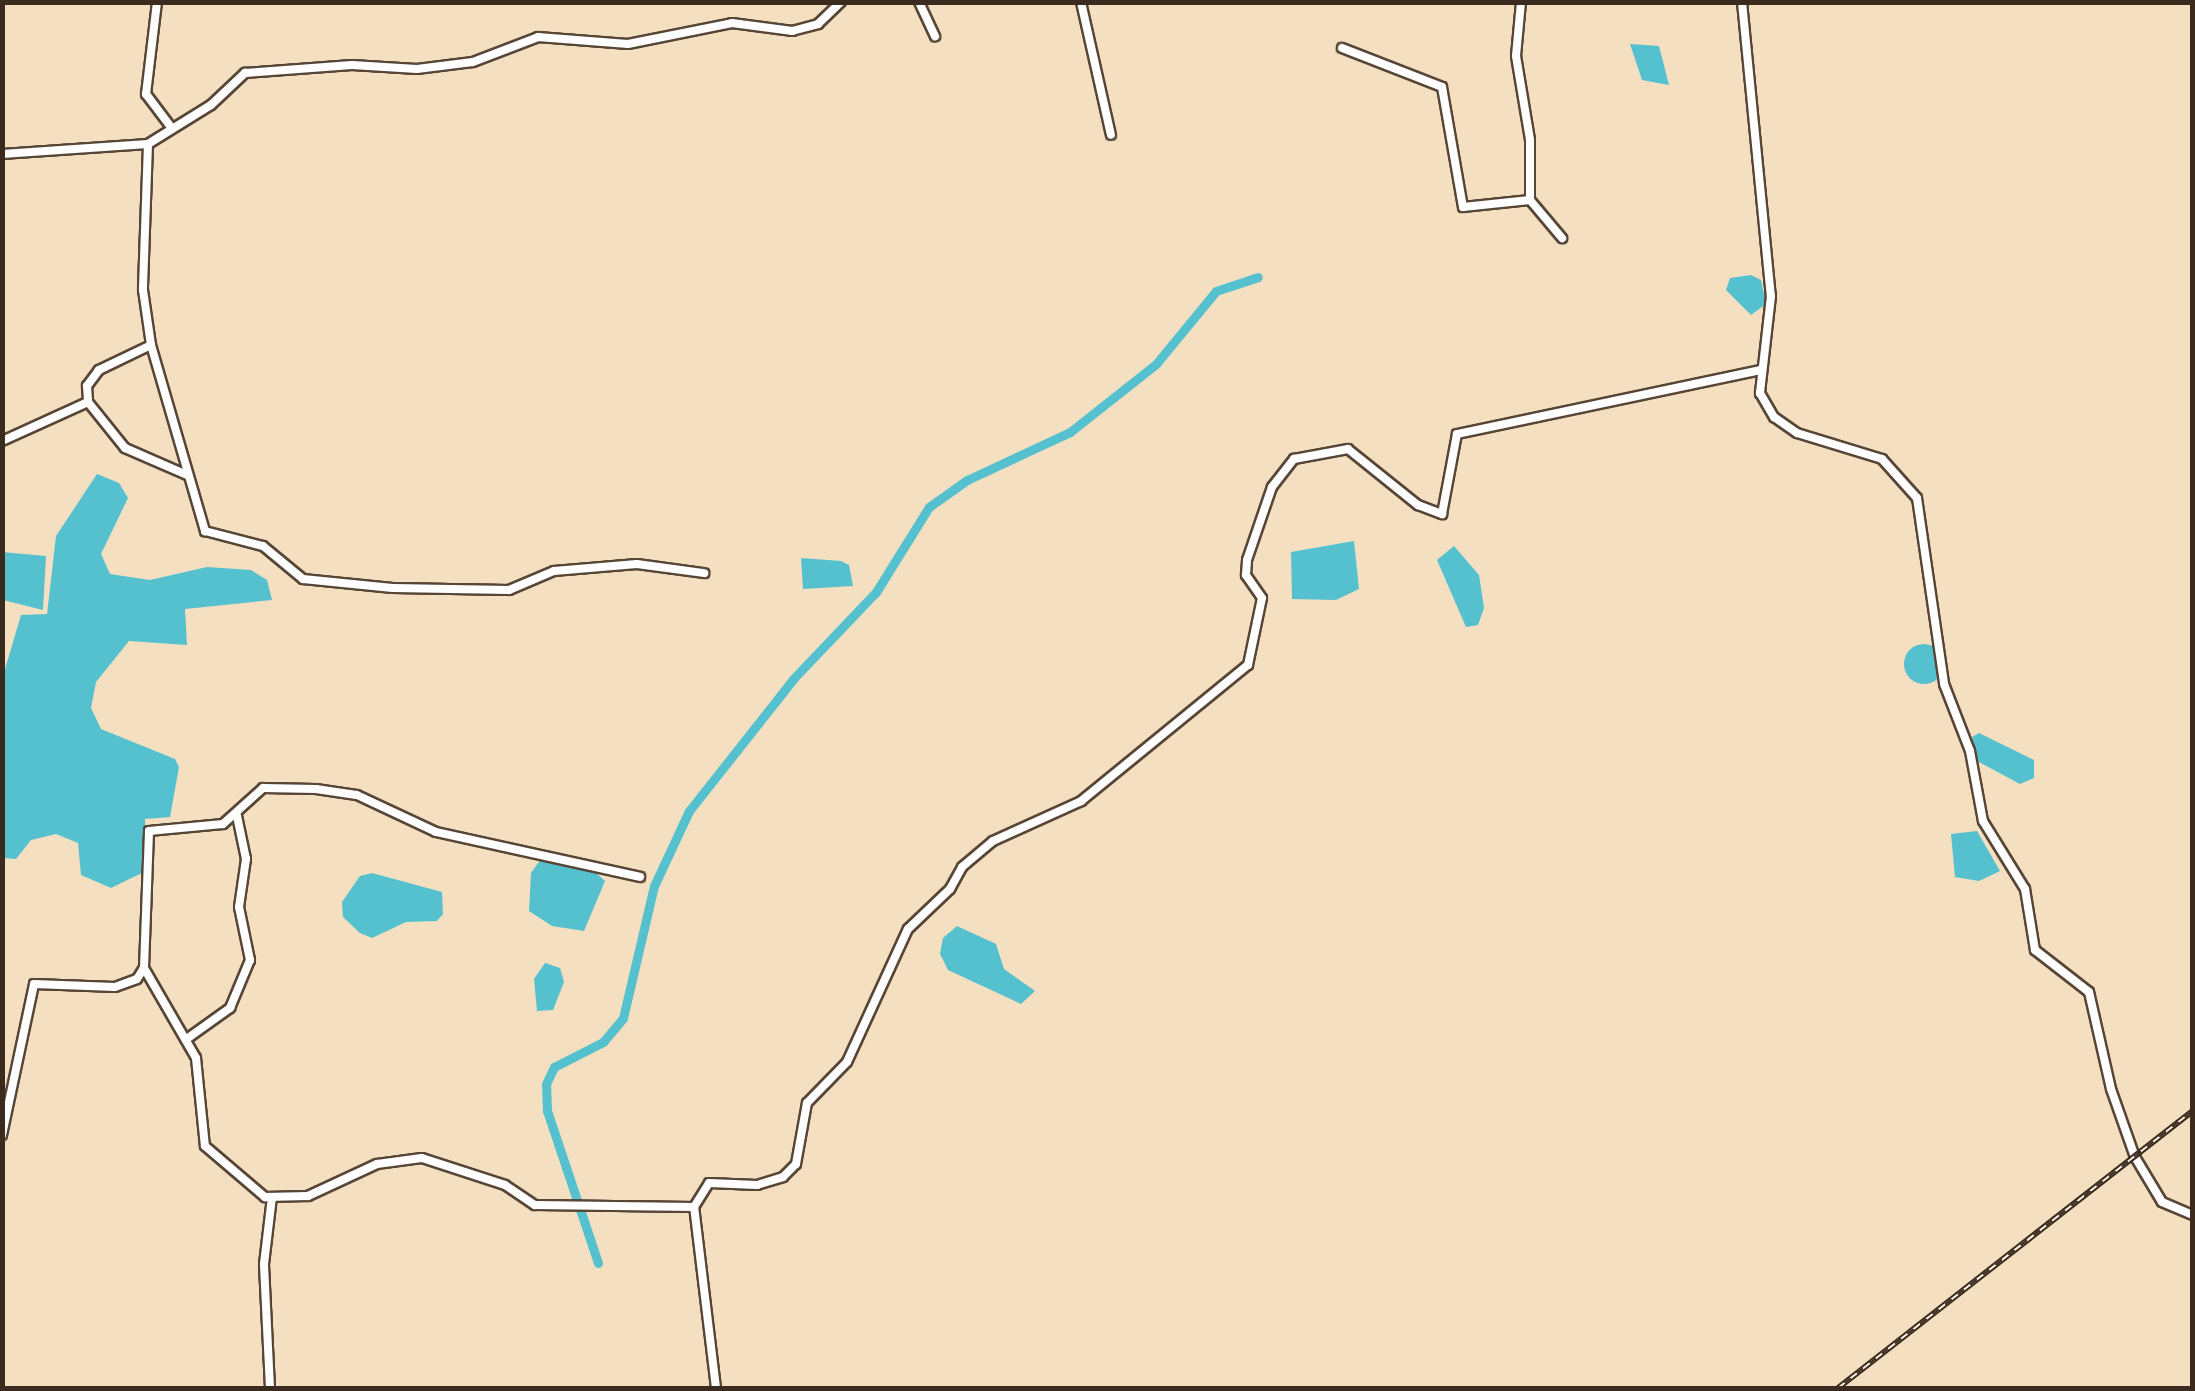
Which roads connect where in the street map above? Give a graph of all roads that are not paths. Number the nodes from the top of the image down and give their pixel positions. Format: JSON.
{"nodes":[{"id":1,"x":157,"y":2,"type":"edge"},
{"id":2,"x":841,"y":2,"type":"edge"},
{"id":3,"x":920,"y":2,"type":"edge"},
{"id":4,"x":1081,"y":2,"type":"edge"},
{"id":5,"x":1521,"y":2,"type":"edge"},
{"id":6,"x":1742,"y":2,"type":"edge"},
{"id":7,"x":935,"y":36,"type":"dead end"},
{"id":8,"x":1342,"y":48,"type":"dead end"},
{"id":9,"x":170,"y":126,"type":"junction"},
{"id":10,"x":1111,"y":135,"type":"dead end"},
{"id":11,"x":148,"y":144,"type":"junction"},
{"id":12,"x":2,"y":154,"type":"edge"},
{"id":13,"x":1530,"y":200,"type":"junction"},
{"id":14,"x":1562,"y":238,"type":"dead end"},
{"id":15,"x":150,"y":345,"type":"junction"},
{"id":16,"x":1760,"y":370,"type":"junction"},
{"id":17,"x":88,"y":402,"type":"junction"},
{"id":18,"x":2,"y":441,"type":"edge"},
{"id":19,"x":187,"y":475,"type":"junction"},
{"id":20,"x":704,"y":573,"type":"dead end"},
{"id":21,"x":237,"y":816,"type":"junction"},
{"id":22,"x":640,"y":877,"type":"dead end"},
{"id":23,"x":144,"y":968,"type":"junction"},
{"id":24,"x":188,"y":1038,"type":"junction"},
{"id":25,"x":6,"y":1104,"type":"edge"},
{"id":26,"x":2,"y":1135,"type":"edge"},
{"id":27,"x":272,"y":1197,"type":"junction"},
{"id":28,"x":694,"y":1208,"type":"junction"},
{"id":29,"x":2192,"y":1214,"type":"edge"},
{"id":30,"x":270,"y":1388,"type":"edge"},
{"id":31,"x":716,"y":1388,"type":"edge"}],
"edges":[{"from":1,"to":9,"type":"street"},
{"from":2,"to":9,"type":"street"},
{"from":3,"to":7,"type":"street"},
{"from":4,"to":10,"type":"street"},
{"from":5,"to":13,"type":"street"},
{"from":6,"to":16,"type":"street"},
{"from":8,"to":13,"type":"street"},
{"from":9,"to":11,"type":"street"},
{"from":11,"to":12,"type":"street"},
{"from":11,"to":15,"type":"street"},
{"from":13,"to":14,"type":"street"},
{"from":15,"to":17,"type":"street"},
{"from":15,"to":19,"type":"street"},
{"from":16,"to":28,"type":"street"},
{"from":16,"to":29,"type":"street"},
{"from":17,"to":18,"type":"street"},
{"from":17,"to":19,"type":"street"},
{"from":19,"to":20,"type":"street"},
{"from":21,"to":22,"type":"street"},
{"from":21,"to":23,"type":"street"},
{"from":21,"to":24,"type":"street"},
{"from":23,"to":24,"type":"street"},
{"from":23,"to":25,"type":"street"},
{"from":24,"to":27,"type":"street"},
{"from":25,"to":26,"type":"street"},
{"from":27,"to":28,"type":"street"},
{"from":27,"to":30,"type":"street"},
{"from":28,"to":31,"type":"street"}]}
